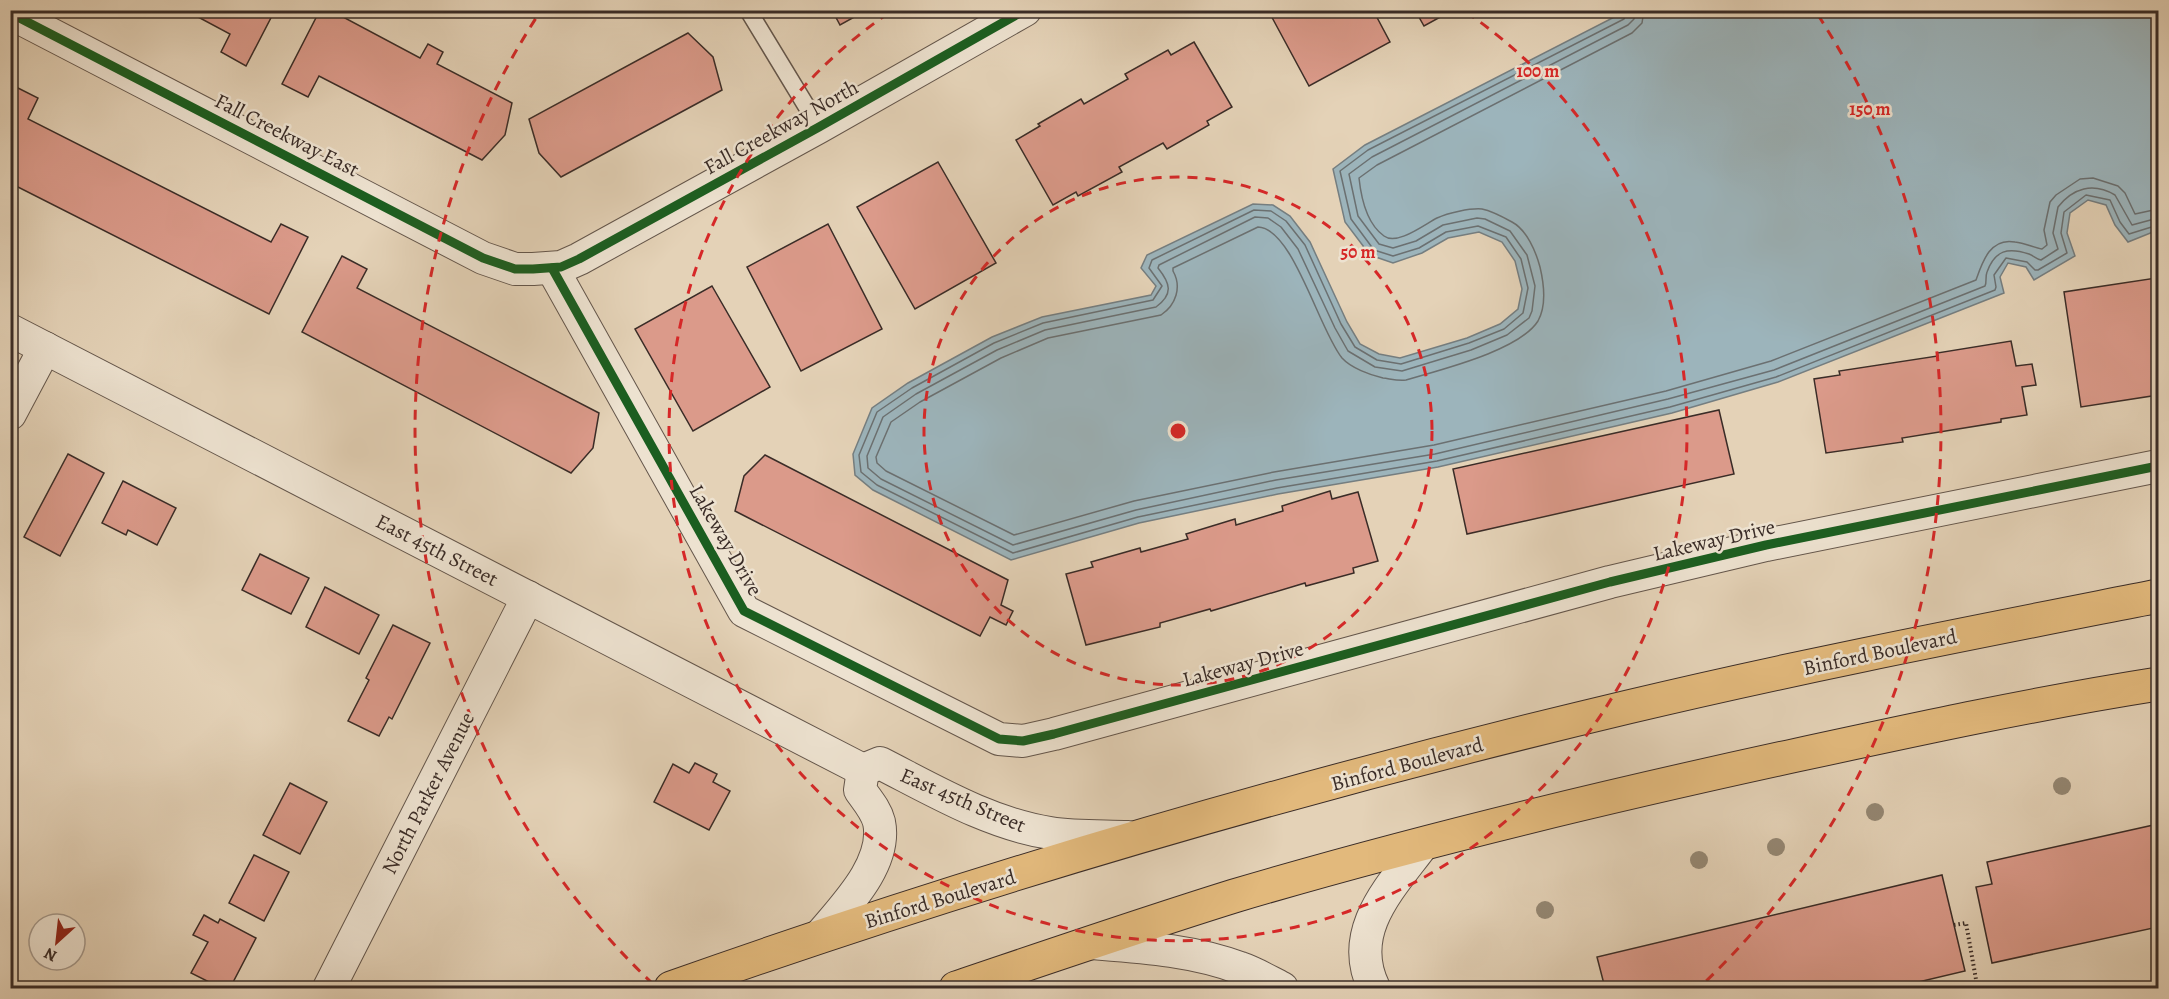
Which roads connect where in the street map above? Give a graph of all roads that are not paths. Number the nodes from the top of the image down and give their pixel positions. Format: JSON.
{"nodes":[{"id":1,"x":748,"y":10,"type":"edge"},
{"id":2,"x":1025,"y":10,"type":"edge"},
{"id":3,"x":10,"y":13,"type":"edge"},
{"id":4,"x":819,"y":127,"type":"junction"},
{"id":5,"x":552,"y":268,"type":"junction"},
{"id":6,"x":10,"y":330,"type":"edge"},
{"id":7,"x":45,"y":348,"type":"junction"},
{"id":8,"x":10,"y":414,"type":"edge"},
{"id":9,"x":2158,"y":466,"type":"edge"},
{"id":10,"x":2158,"y":596,"type":"edge"},
{"id":11,"x":528,"y":597,"type":"junction"},
{"id":12,"x":2158,"y":684,"type":"edge"},
{"id":13,"x":863,"y":770,"type":"junction"},
{"id":14,"x":1138,"y":837,"type":"junction"},
{"id":15,"x":1423,"y":844,"type":"junction"},
{"id":16,"x":819,"y":937,"type":"junction"},
{"id":17,"x":1089,"y":943,"type":"junction"},
{"id":18,"x":328,"y":988,"type":"edge"},
{"id":19,"x":670,"y":988,"type":"edge"},
{"id":20,"x":956,"y":988,"type":"edge"},
{"id":21,"x":1282,"y":988,"type":"edge"},
{"id":22,"x":1374,"y":988,"type":"edge"}],
"edges":[{"from":1,"to":4,"type":"lane"},
{"from":2,"to":4,"type":"street","name":"Fall Creekway North"},
{"from":3,"to":5,"type":"street","name":"Fall Creekway East"},
{"from":4,"to":5,"type":"street","name":"Fall Creekway North"},
{"from":5,"to":9,"type":"street","name":"Lakeway Drive"},
{"from":6,"to":7,"type":"street","name":"East 45th Street"},
{"from":7,"to":8,"type":"street"},
{"from":7,"to":11,"type":"street","name":"East 45th Street"},
{"from":10,"to":14,"type":"main road","name":"Binford Boulevard"},
{"from":11,"to":13,"type":"street","name":"East 45th Street"},
{"from":11,"to":18,"type":"street","name":"North Parker Avenue"},
{"from":12,"to":15,"type":"main road"},
{"from":13,"to":14,"type":"street","name":"East 45th Street"},
{"from":13,"to":16,"type":"street"},
{"from":14,"to":16,"type":"main road","name":"Binford Boulevard"},
{"from":15,"to":17,"type":"main road"},
{"from":15,"to":22,"type":"street"},
{"from":16,"to":19,"type":"main road","name":"Binford Boulevard"},
{"from":17,"to":20,"type":"main road"},
{"from":17,"to":21,"type":"street"}]}
